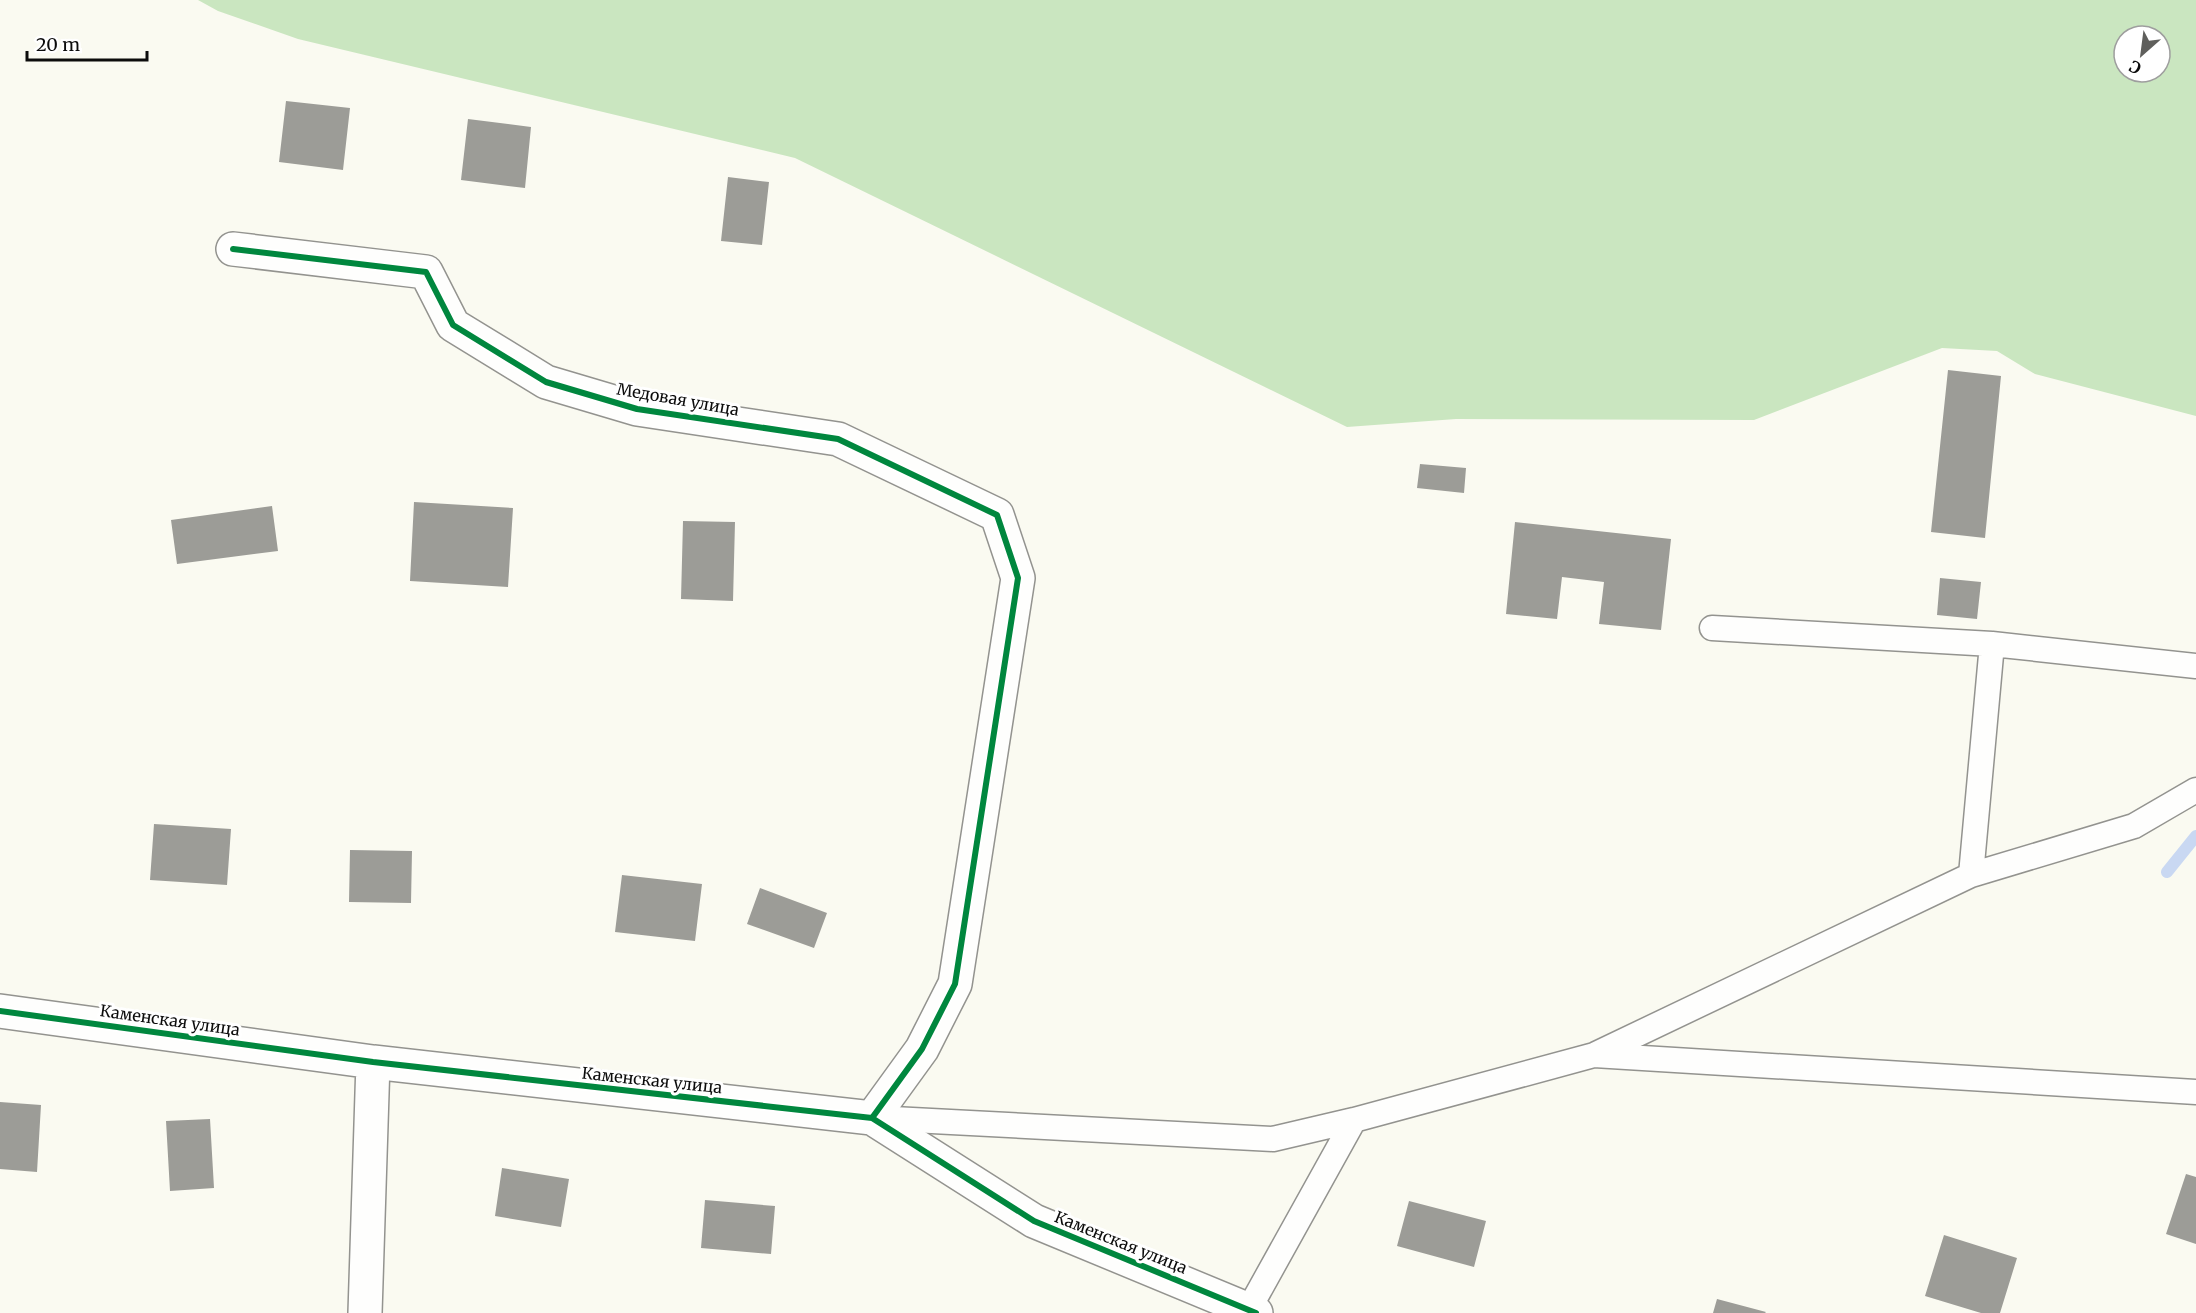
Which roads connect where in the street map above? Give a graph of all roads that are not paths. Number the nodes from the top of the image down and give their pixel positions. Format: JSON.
{"nodes":[{"id":1,"x":233,"y":249,"type":"dead end"},
{"id":2,"x":1712,"y":628,"type":"dead end"},
{"id":3,"x":1992,"y":644,"type":"junction"},
{"id":4,"x":2196,"y":666,"type":"edge"},
{"id":5,"x":2196,"y":789,"type":"edge"},
{"id":6,"x":1971,"y":875,"type":"junction"},
{"id":7,"x":0,"y":1011,"type":"edge"},
{"id":8,"x":1594,"y":1055,"type":"junction"},
{"id":9,"x":373,"y":1062,"type":"junction"},
{"id":10,"x":2196,"y":1092,"type":"edge"},
{"id":11,"x":872,"y":1118,"type":"junction"},
{"id":12,"x":1354,"y":1120,"type":"junction"},
{"id":13,"x":1253,"y":1311,"type":"edge"},
{"id":14,"x":365,"y":1313,"type":"edge"}],
"edges":[{"from":1,"to":11,"type":"street","name":"Медовая улица"},
{"from":2,"to":3,"type":"lane"},
{"from":3,"to":4,"type":"lane"},
{"from":3,"to":6,"type":"lane"},
{"from":5,"to":6,"type":"lane"},
{"from":6,"to":8,"type":"lane"},
{"from":7,"to":9,"type":"street","name":"Каменская улица"},
{"from":8,"to":10,"type":"lane"},
{"from":8,"to":12,"type":"lane"},
{"from":9,"to":11,"type":"street","name":"Каменская улица"},
{"from":9,"to":14,"type":"street"},
{"from":11,"to":12,"type":"lane"},
{"from":11,"to":13,"type":"street","name":"Каменская улица"},
{"from":12,"to":13,"type":"lane"}]}
